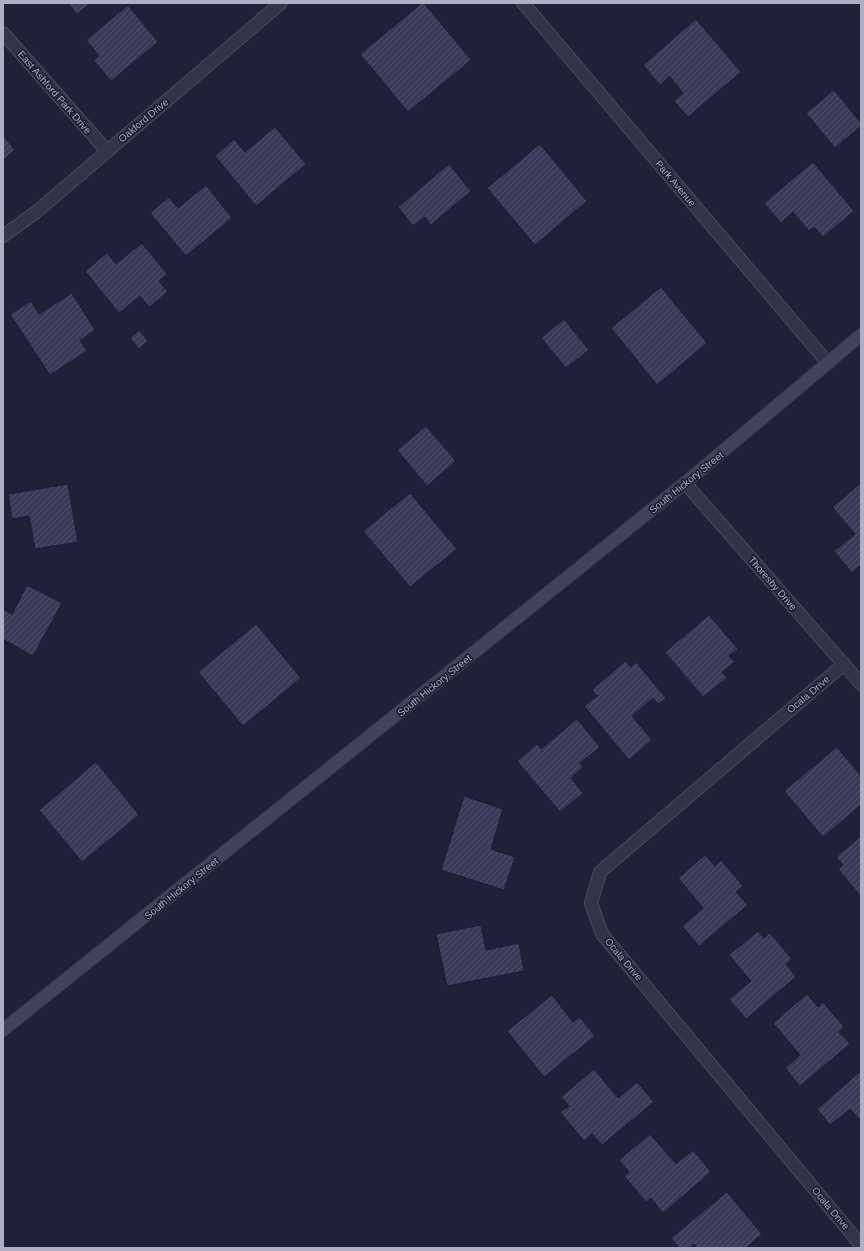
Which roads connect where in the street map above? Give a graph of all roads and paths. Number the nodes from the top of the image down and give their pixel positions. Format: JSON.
{"nodes":[{"id":1,"x":281,"y":3,"type":"edge"},
{"id":2,"x":523,"y":3,"type":"edge"},
{"id":3,"x":3,"y":33,"type":"edge"},
{"id":4,"x":106,"y":151,"type":"junction"},
{"id":5,"x":3,"y":236,"type":"edge"},
{"id":6,"x":861,"y":335,"type":"edge"},
{"id":7,"x":828,"y":363,"type":"junction"},
{"id":8,"x":686,"y":483,"type":"junction"},
{"id":9,"x":844,"y":664,"type":"junction"},
{"id":10,"x":861,"y":684,"type":"edge"},
{"id":11,"x":3,"y":1030,"type":"edge"},
{"id":12,"x":861,"y":1244,"type":"edge"}],
"edges":[{"from":1,"to":4,"type":"street","name":"Oakford Drive"},
{"from":2,"to":7,"type":"street","name":"Park Avenue"},
{"from":3,"to":4,"type":"street","name":"East Ashford Park Drive"},
{"from":4,"to":5,"type":"street","name":"Oakford Drive"},
{"from":6,"to":7,"type":"street","name":"South Hickory Street"},
{"from":7,"to":8,"type":"street","name":"South Hickory Street"},
{"from":8,"to":9,"type":"street","name":"Thoresby Drive"},
{"from":8,"to":11,"type":"street","name":"South Hickory Street"},
{"from":9,"to":10,"type":"street","name":"Thoresby Drive"},
{"from":9,"to":12,"type":"street","name":"Ocala Drive"}]}
